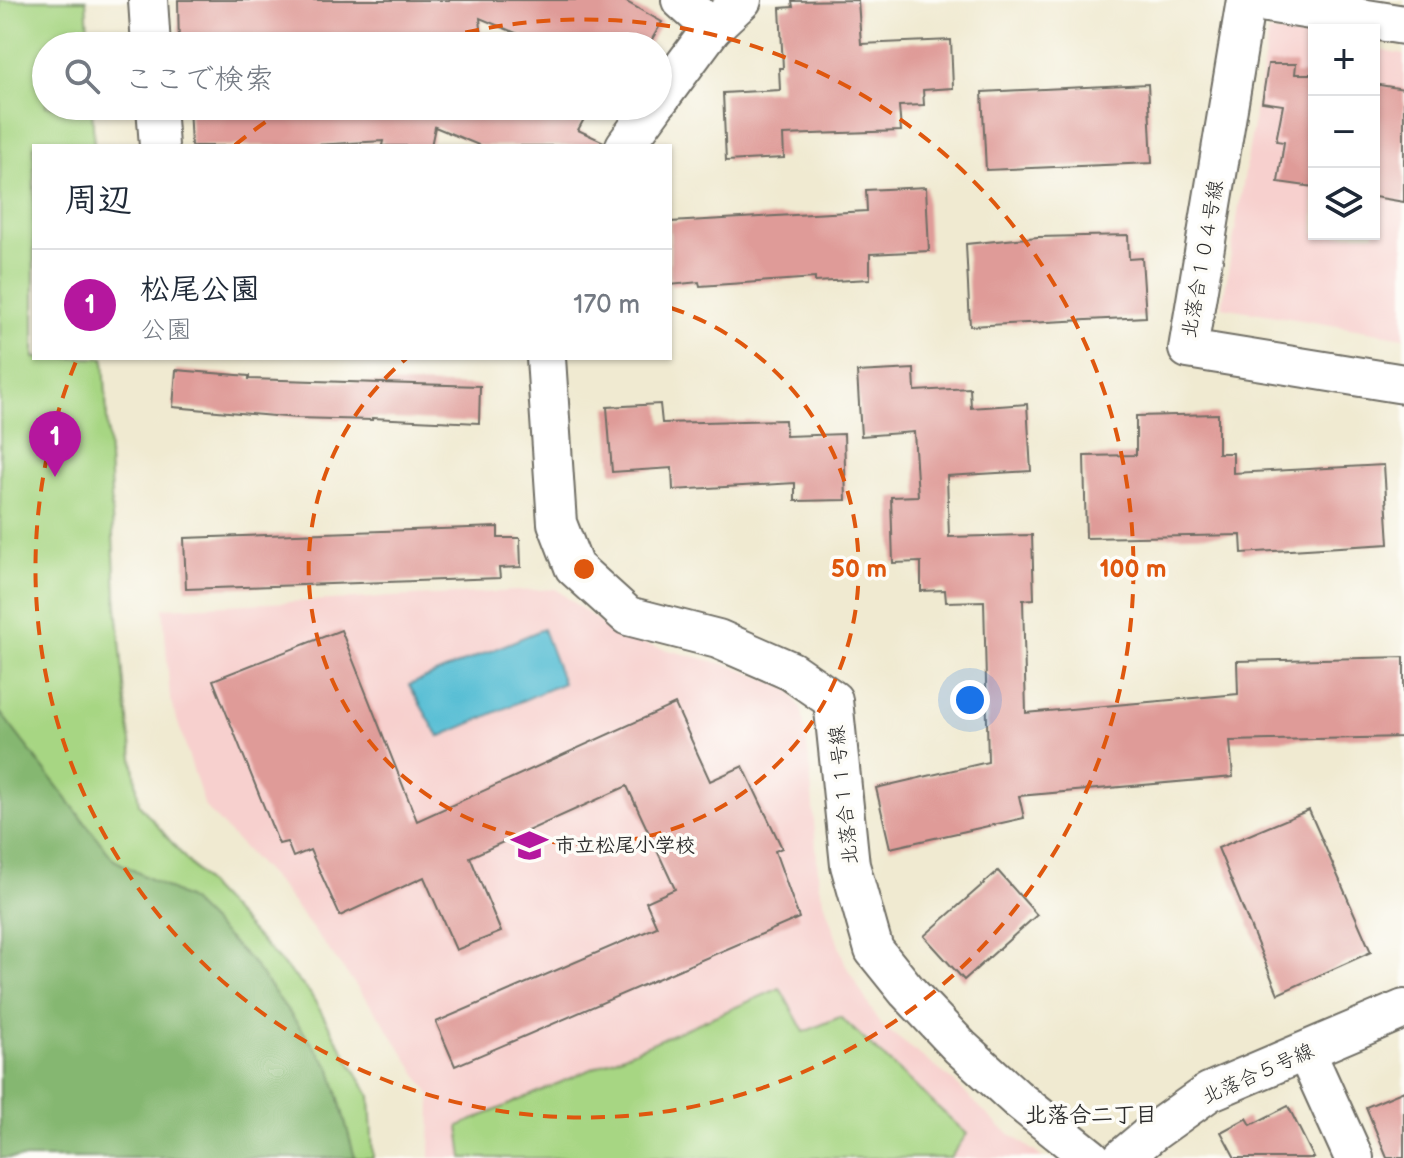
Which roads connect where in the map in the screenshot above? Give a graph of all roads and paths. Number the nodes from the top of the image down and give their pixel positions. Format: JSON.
{"nodes":[{"id":1,"x":148,"y":0,"type":"edge"},
{"id":2,"x":681,"y":0,"type":"edge"},
{"id":3,"x":742,"y":0,"type":"edge"},
{"id":4,"x":1247,"y":0,"type":"edge"},
{"id":5,"x":1404,"y":25,"type":"edge"},
{"id":6,"x":712,"y":28,"type":"junction"},
{"id":7,"x":150,"y":32,"type":"edge"},
{"id":8,"x":672,"y":82,"type":"edge"},
{"id":9,"x":157,"y":120,"type":"edge"},
{"id":10,"x":644,"y":120,"type":"edge"},
{"id":11,"x":159,"y":144,"type":"edge"},
{"id":12,"x":626,"y":144,"type":"edge"},
{"id":13,"x":546,"y":360,"type":"edge"},
{"id":14,"x":1404,"y":384,"type":"edge"},
{"id":15,"x":1404,"y":1009,"type":"edge"},
{"id":16,"x":1306,"y":1052,"type":"junction"},
{"id":17,"x":1091,"y":1158,"type":"edge"},
{"id":18,"x":1122,"y":1158,"type":"edge"},
{"id":19,"x":1354,"y":1158,"type":"edge"}],
"edges":[{"from":1,"to":7,"type":"street"},
{"from":2,"to":6,"type":"street"},
{"from":3,"to":6,"type":"street"},
{"from":4,"to":5,"type":"street"},
{"from":4,"to":14,"type":"street","name":"北落合１０４号線"},
{"from":6,"to":8,"type":"street"},
{"from":9,"to":11,"type":"street"},
{"from":10,"to":12,"type":"street"},
{"from":13,"to":17,"type":"street","name":"北落合１１号線"},
{"from":15,"to":16,"type":"street","name":"北落合５号線"},
{"from":16,"to":18,"type":"street","name":"北落合５号線"},
{"from":16,"to":19,"type":"street"}]}
